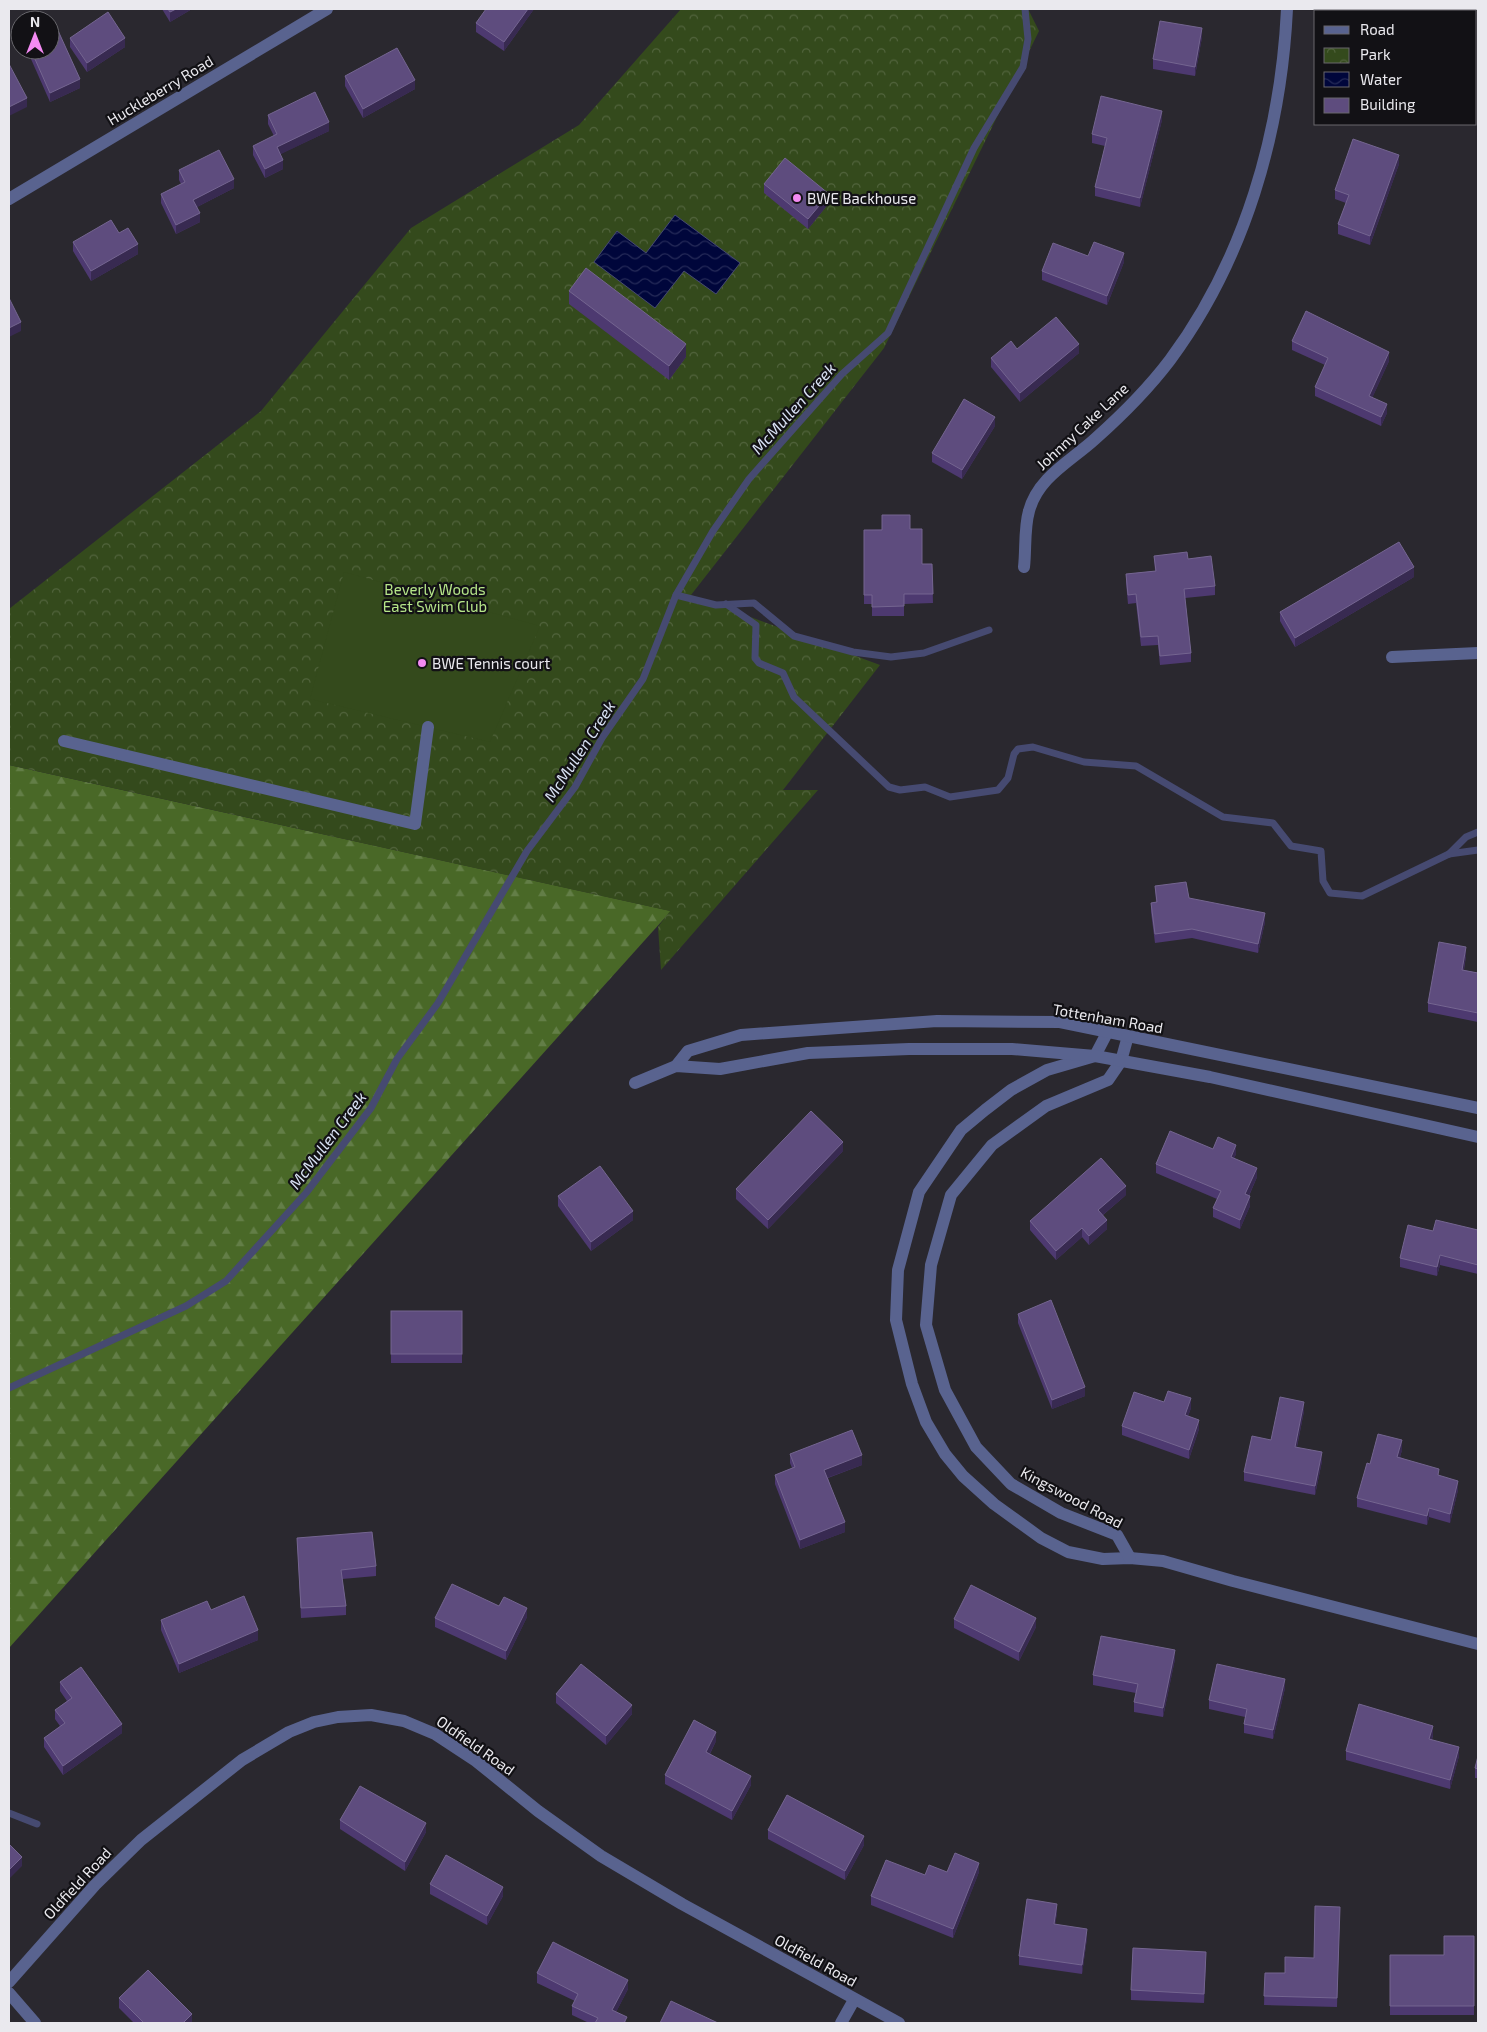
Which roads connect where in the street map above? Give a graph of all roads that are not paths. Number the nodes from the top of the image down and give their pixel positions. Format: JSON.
{"nodes":[{"id":1,"x":327,"y":9,"type":"edge"},
{"id":2,"x":1287,"y":9,"type":"edge"},
{"id":3,"x":9,"y":199,"type":"edge"},
{"id":4,"x":1024,"y":567,"type":"dead end"},
{"id":5,"x":1478,"y":653,"type":"edge"},
{"id":6,"x":1392,"y":657,"type":"dead end"},
{"id":7,"x":428,"y":727,"type":"dead end"},
{"id":8,"x":64,"y":741,"type":"dead end"},
{"id":9,"x":1108,"y":1031,"type":"junction"},
{"id":10,"x":1128,"y":1036,"type":"junction"},
{"id":11,"x":1095,"y":1056,"type":"junction"},
{"id":12,"x":1121,"y":1061,"type":"junction"},
{"id":13,"x":676,"y":1066,"type":"junction"},
{"id":14,"x":635,"y":1083,"type":"dead end"},
{"id":15,"x":1478,"y":1108,"type":"edge"},
{"id":16,"x":1478,"y":1137,"type":"edge"},
{"id":17,"x":1130,"y":1558,"type":"junction"},
{"id":18,"x":1478,"y":1644,"type":"edge"},
{"id":19,"x":9,"y":1982,"type":"edge"},
{"id":20,"x":9,"y":1993,"type":"edge"},
{"id":21,"x":854,"y":2000,"type":"junction"},
{"id":22,"x":35,"y":2023,"type":"edge"},
{"id":23,"x":841,"y":2023,"type":"edge"},
{"id":24,"x":899,"y":2023,"type":"edge"}],
"edges":[{"from":1,"to":3,"type":"street","name":"Huckleberry Road"},
{"from":2,"to":4,"type":"street","name":"Johnny Cake Lane"},
{"from":5,"to":6,"type":"street"},
{"from":7,"to":8,"type":"street"},
{"from":9,"to":10,"type":"street","name":"Tottenham Road"},
{"from":9,"to":11,"type":"street"},
{"from":9,"to":13,"type":"street","name":"Tottenham Road"},
{"from":10,"to":12,"type":"street","name":"Kingswood Road"},
{"from":10,"to":15,"type":"street","name":"Tottenham Road"},
{"from":11,"to":12,"type":"street","name":"Tottenham Road"},
{"from":11,"to":13,"type":"street","name":"Tottenham Road"},
{"from":11,"to":17,"type":"street"},
{"from":12,"to":16,"type":"street","name":"Tottenham Road"},
{"from":12,"to":17,"type":"street","name":"Kingswood Road"},
{"from":13,"to":14,"type":"street","name":"Tottenham Road"},
{"from":17,"to":18,"type":"street"},
{"from":19,"to":21,"type":"street","name":"Oldfield Road"},
{"from":20,"to":22,"type":"street"},
{"from":21,"to":23,"type":"street"},
{"from":21,"to":24,"type":"street","name":"Oldfield Road"}]}
